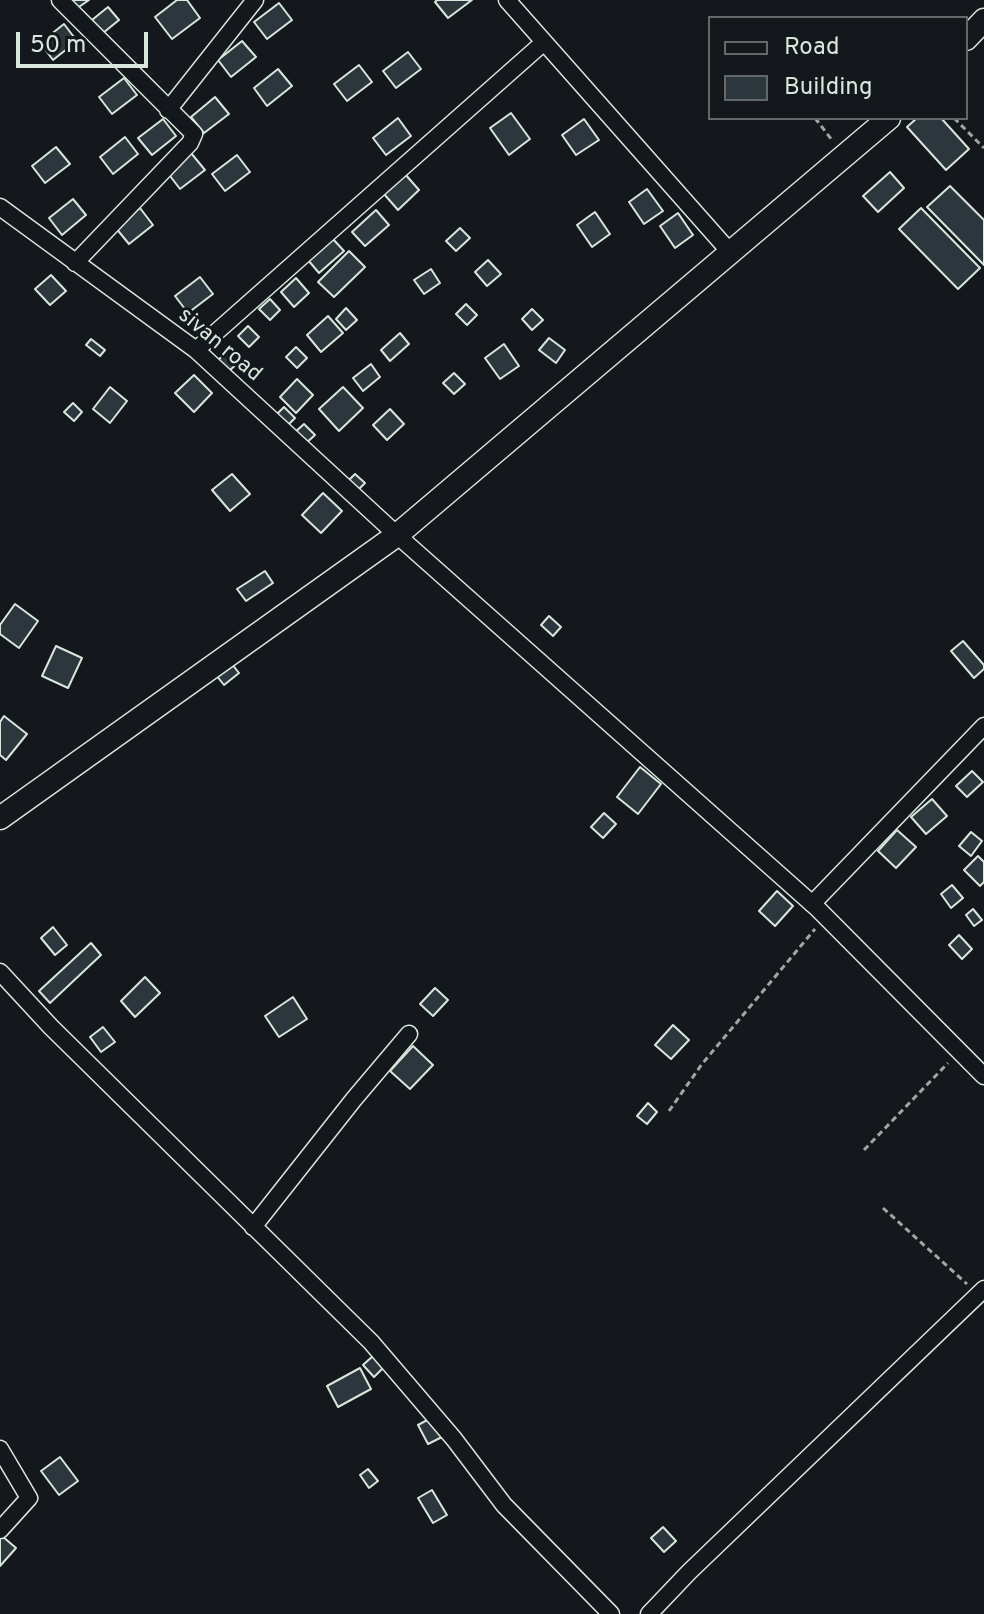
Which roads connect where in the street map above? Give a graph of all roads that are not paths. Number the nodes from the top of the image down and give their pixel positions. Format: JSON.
{"nodes":[{"id":1,"x":60,"y":0,"type":"edge"},
{"id":2,"x":255,"y":0,"type":"edge"},
{"id":3,"x":507,"y":0,"type":"edge"},
{"id":4,"x":984,"y":20,"type":"edge"},
{"id":5,"x":968,"y":37,"type":"edge"},
{"id":6,"x":543,"y":43,"type":"junction"},
{"id":7,"x":168,"y":110,"type":"junction"},
{"id":8,"x":887,"y":120,"type":"edge"},
{"id":9,"x":0,"y":207,"type":"edge"},
{"id":10,"x":730,"y":252,"type":"junction"},
{"id":11,"x":75,"y":263,"type":"junction"},
{"id":12,"x":196,"y":350,"type":"junction"},
{"id":13,"x":397,"y":535,"type":"junction"},
{"id":14,"x":984,"y":726,"type":"edge"},
{"id":15,"x":0,"y":818,"type":"edge"},
{"id":16,"x":812,"y":904,"type":"junction"},
{"id":17,"x":0,"y":972,"type":"edge"},
{"id":18,"x":409,"y":1034,"type":"dead end"},
{"id":19,"x":984,"y":1076,"type":"edge"},
{"id":20,"x":253,"y":1227,"type":"junction"},
{"id":21,"x":981,"y":1292,"type":"edge"},
{"id":22,"x":0,"y":1449,"type":"edge"},
{"id":23,"x":0,"y":1530,"type":"edge"},
{"id":24,"x":611,"y":1614,"type":"edge"},
{"id":25,"x":649,"y":1614,"type":"edge"}],
"edges":[{"from":1,"to":7,"type":"street"},
{"from":2,"to":7,"type":"street"},
{"from":3,"to":6,"type":"street"},
{"from":4,"to":5,"type":"street"},
{"from":6,"to":10,"type":"street"},
{"from":6,"to":12,"type":"street"},
{"from":7,"to":11,"type":"street"},
{"from":8,"to":10,"type":"street"},
{"from":9,"to":11,"type":"street","name":"sivan road"},
{"from":10,"to":13,"type":"street"},
{"from":11,"to":12,"type":"street","name":"sivan road"},
{"from":12,"to":13,"type":"street","name":"sivan road"},
{"from":13,"to":15,"type":"street"},
{"from":13,"to":16,"type":"street","name":"sivan road"},
{"from":14,"to":16,"type":"street"},
{"from":16,"to":19,"type":"street","name":"sivan road"},
{"from":17,"to":20,"type":"street"},
{"from":18,"to":20,"type":"street"},
{"from":20,"to":24,"type":"street"},
{"from":21,"to":25,"type":"street"},
{"from":22,"to":23,"type":"street"}]}
